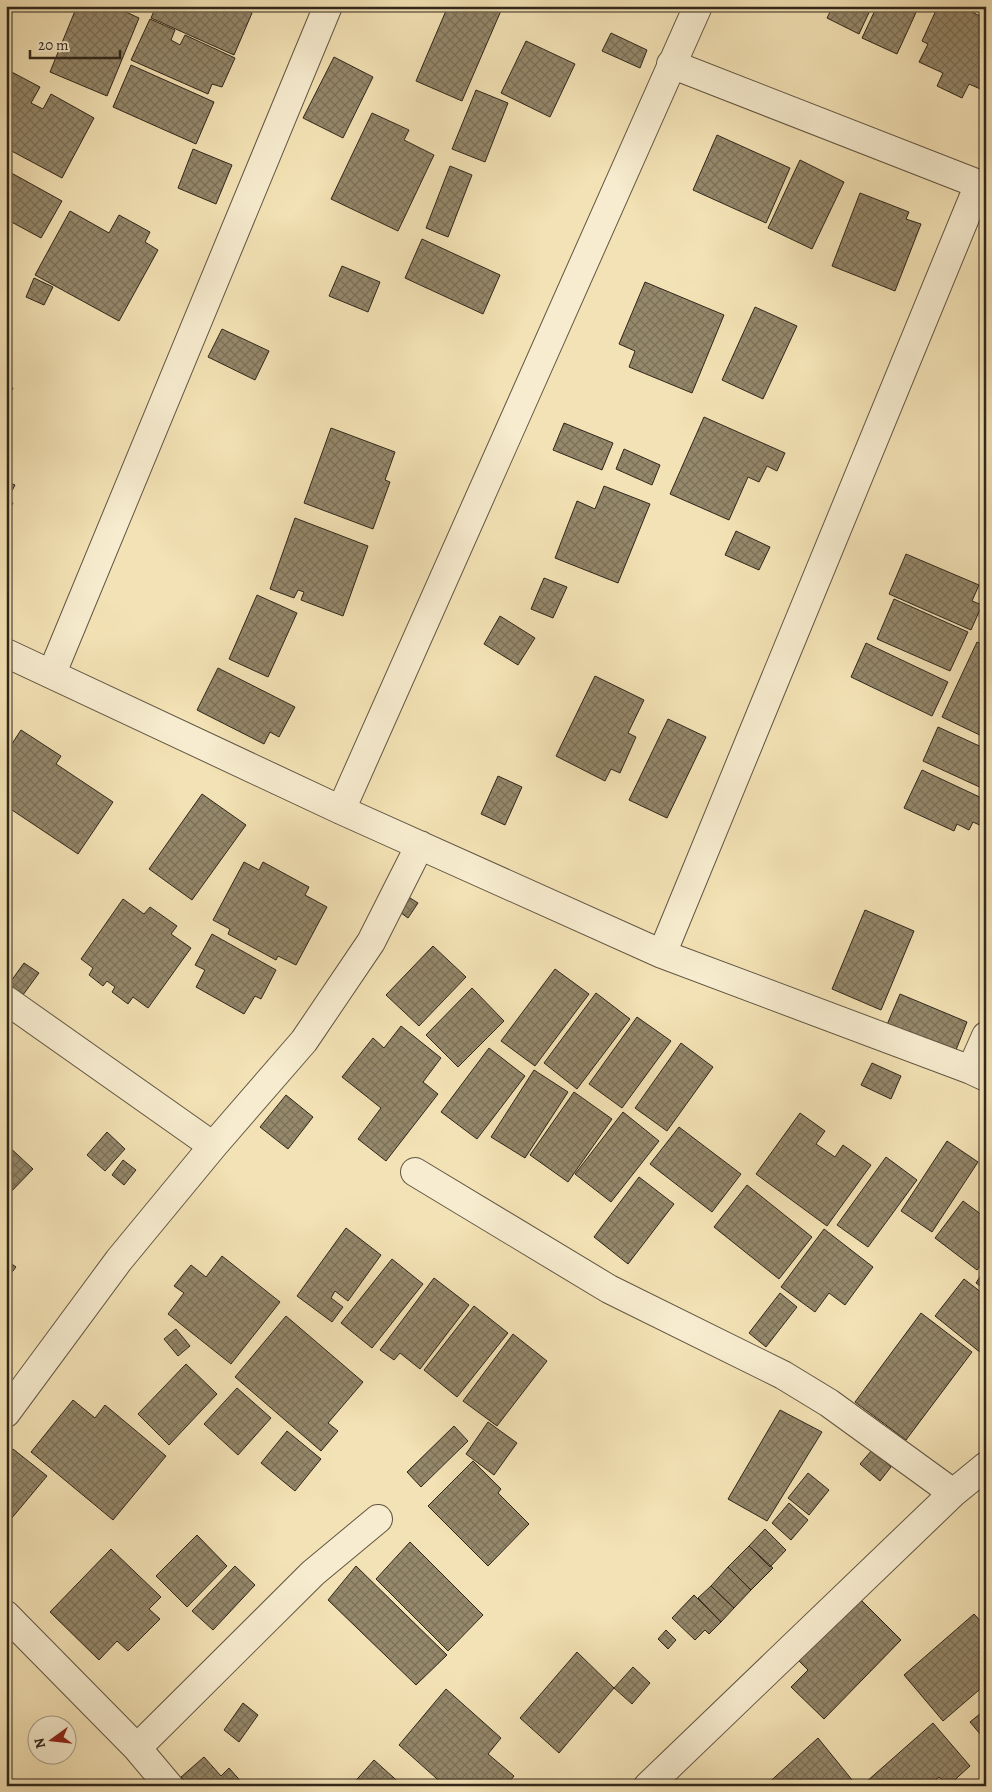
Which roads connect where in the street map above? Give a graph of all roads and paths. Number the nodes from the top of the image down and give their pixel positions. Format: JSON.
{"nodes":[{"id":1,"x":328,"y":6,"type":"edge"},
{"id":2,"x":698,"y":6,"type":"edge"},
{"id":3,"x":671,"y":64,"type":"junction"},
{"id":4,"x":982,"y":186,"type":"edge"},
{"id":5,"x":6,"y":653,"type":"edge"},
{"id":6,"x":52,"y":673,"type":"junction"},
{"id":7,"x":341,"y":810,"type":"junction"},
{"id":8,"x":420,"y":845,"type":"junction"},
{"id":9,"x":662,"y":954,"type":"junction"},
{"id":10,"x":6,"y":1000,"type":"edge"},
{"id":11,"x":986,"y":1036,"type":"edge"},
{"id":12,"x":978,"y":1074,"type":"edge"},
{"id":13,"x":213,"y":1146,"type":"junction"},
{"id":14,"x":415,"y":1172,"type":"dead end"},
{"id":15,"x":6,"y":1413,"type":"edge"},
{"id":16,"x":986,"y":1466,"type":"edge"},
{"id":17,"x":953,"y":1493,"type":"junction"},
{"id":18,"x":378,"y":1519,"type":"dead end"},
{"id":19,"x":6,"y":1615,"type":"edge"},
{"id":20,"x":137,"y":1748,"type":"junction"},
{"id":21,"x":169,"y":1786,"type":"edge"},
{"id":22,"x":648,"y":1786,"type":"edge"}],
"edges":[{"from":1,"to":6,"type":"street"},
{"from":2,"to":3,"type":"street"},
{"from":3,"to":4,"type":"street"},
{"from":3,"to":7,"type":"street"},
{"from":4,"to":9,"type":"street"},
{"from":5,"to":6,"type":"street"},
{"from":6,"to":7,"type":"street"},
{"from":7,"to":8,"type":"street"},
{"from":8,"to":9,"type":"street"},
{"from":8,"to":13,"type":"street"},
{"from":9,"to":12,"type":"street"},
{"from":10,"to":13,"type":"street"},
{"from":11,"to":12,"type":"street"},
{"from":13,"to":15,"type":"street"},
{"from":14,"to":17,"type":"street"},
{"from":16,"to":17,"type":"street"},
{"from":17,"to":22,"type":"street"},
{"from":18,"to":20,"type":"street"},
{"from":19,"to":20,"type":"street"},
{"from":20,"to":21,"type":"street"}]}
